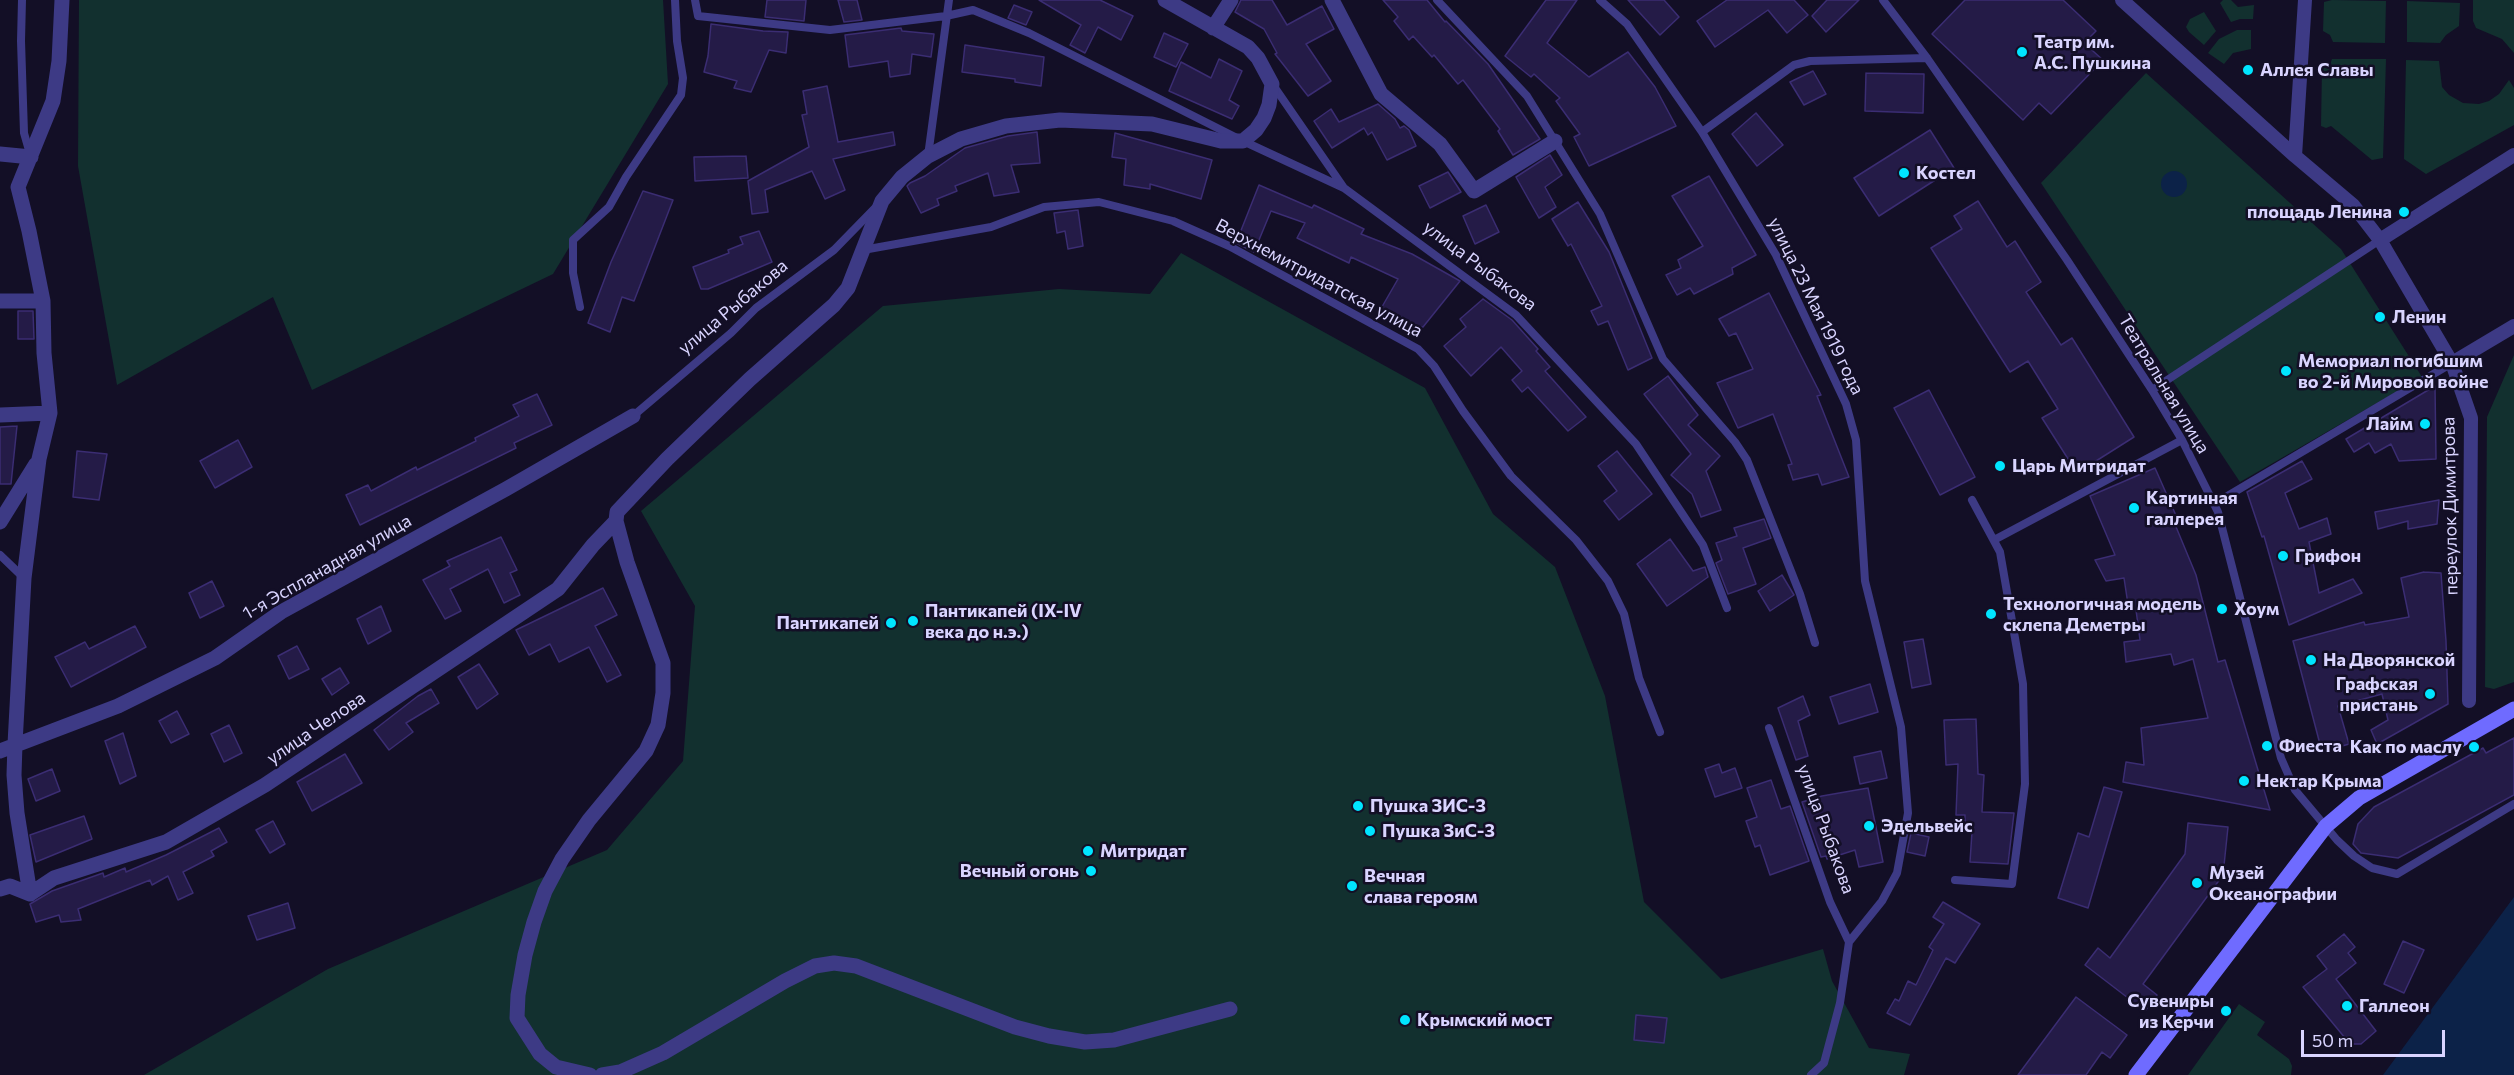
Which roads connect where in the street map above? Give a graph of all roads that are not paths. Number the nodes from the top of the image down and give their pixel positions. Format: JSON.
{"nodes":[{"id":1,"x":22,"y":0,"type":"edge"},
{"id":2,"x":62,"y":0,"type":"edge"},
{"id":3,"x":675,"y":0,"type":"edge"},
{"id":4,"x":695,"y":0,"type":"edge"},
{"id":5,"x":949,"y":0,"type":"edge"},
{"id":6,"x":1165,"y":0,"type":"edge"},
{"id":7,"x":1231,"y":0,"type":"edge"},
{"id":8,"x":1332,"y":0,"type":"edge"},
{"id":9,"x":1437,"y":0,"type":"edge"},
{"id":10,"x":1600,"y":0,"type":"edge"},
{"id":11,"x":1883,"y":0,"type":"edge"},
{"id":12,"x":2122,"y":0,"type":"edge"},
{"id":13,"x":2305,"y":0,"type":"edge"},
{"id":14,"x":946,"y":16,"type":"junction"},
{"id":15,"x":1213,"y":28,"type":"junction"},
{"id":16,"x":1927,"y":58,"type":"junction"},
{"id":17,"x":1272,"y":84,"type":"junction"},
{"id":18,"x":1702,"y":132,"type":"junction"},
{"id":19,"x":1243,"y":141,"type":"junction"},
{"id":20,"x":1555,"y":141,"type":"junction"},
{"id":21,"x":0,"y":154,"type":"edge"},
{"id":22,"x":2514,"y":155,"type":"edge"},
{"id":23,"x":928,"y":156,"type":"junction"},
{"id":24,"x":2295,"y":156,"type":"junction"},
{"id":25,"x":31,"y":157,"type":"junction"},
{"id":26,"x":1344,"y":188,"type":"junction"},
{"id":27,"x":882,"y":201,"type":"junction"},
{"id":28,"x":2380,"y":240,"type":"junction"},
{"id":29,"x":863,"y":250,"type":"junction"},
{"id":30,"x":0,"y":301,"type":"edge"},
{"id":31,"x":43,"y":301,"type":"junction"},
{"id":32,"x":580,"y":307,"type":"dead end"},
{"id":33,"x":2514,"y":326,"type":"edge"},
{"id":34,"x":2452,"y":363,"type":"junction"},
{"id":35,"x":2152,"y":390,"type":"junction"},
{"id":36,"x":50,"y":412,"type":"junction"},
{"id":37,"x":0,"y":415,"type":"edge"},
{"id":38,"x":633,"y":416,"type":"joint"},
{"id":39,"x":2182,"y":441,"type":"junction"},
{"id":40,"x":39,"y":459,"type":"junction"},
{"id":41,"x":1971,"y":500,"type":"dead end"},
{"id":42,"x":2214,"y":504,"type":"junction"},
{"id":43,"x":615,"y":521,"type":"junction"},
{"id":44,"x":0,"y":522,"type":"edge"},
{"id":45,"x":1994,"y":540,"type":"junction"},
{"id":46,"x":0,"y":555,"type":"edge"},
{"id":47,"x":24,"y":578,"type":"junction"},
{"id":48,"x":1727,"y":608,"type":"dead end"},
{"id":49,"x":1815,"y":643,"type":"dead end"},
{"id":50,"x":2469,"y":701,"type":"dead end"},
{"id":51,"x":2514,"y":709,"type":"edge"},
{"id":52,"x":1769,"y":728,"type":"dead end"},
{"id":53,"x":1660,"y":732,"type":"dead end"},
{"id":54,"x":15,"y":744,"type":"junction"},
{"id":55,"x":0,"y":751,"type":"edge"},
{"id":56,"x":2514,"y":804,"type":"edge"},
{"id":57,"x":2326,"y":826,"type":"junction"},
{"id":58,"x":1954,"y":880,"type":"dead end"},
{"id":59,"x":0,"y":889,"type":"edge"},
{"id":60,"x":30,"y":894,"type":"junction"},
{"id":61,"x":1849,"y":942,"type":"junction"},
{"id":62,"x":1230,"y":1009,"type":"dead end"},
{"id":63,"x":590,"y":1075,"type":"edge"},
{"id":64,"x":602,"y":1075,"type":"edge"},
{"id":65,"x":1811,"y":1075,"type":"edge"},
{"id":66,"x":2136,"y":1075,"type":"edge"}],
"edges":[{"from":1,"to":25,"type":"lane"},
{"from":2,"to":25,"type":"street"},
{"from":3,"to":32,"type":"lane"},
{"from":4,"to":14,"type":"lane"},
{"from":5,"to":14,"type":"lane"},
{"from":6,"to":15,"type":"street","name":"улица Рыбакова"},
{"from":7,"to":15,"type":"street"},
{"from":8,"to":20,"type":"street"},
{"from":9,"to":20,"type":"lane"},
{"from":10,"to":18,"type":"lane","name":"улица 23 Мая 1919 года"},
{"from":11,"to":16,"type":"lane","name":"Театральная улица"},
{"from":12,"to":24,"type":"street","name":"переулок Димитрова"},
{"from":13,"to":24,"type":"street"},
{"from":14,"to":19,"type":"lane"},
{"from":14,"to":23,"type":"lane"},
{"from":15,"to":17,"type":"street","name":"улица Рыбакова"},
{"from":16,"to":18,"type":"lane"},
{"from":16,"to":35,"type":"lane","name":"Театральная улица"},
{"from":17,"to":19,"type":"street"},
{"from":17,"to":26,"type":"lane","name":"улица Рыбакова"},
{"from":18,"to":61,"type":"lane","name":"улица 23 Мая 1919 года"},
{"from":19,"to":23,"type":"street","name":"улица Челова"},
{"from":19,"to":26,"type":"lane"},
{"from":20,"to":49,"type":"lane"},
{"from":21,"to":25,"type":"street"},
{"from":22,"to":28,"type":"street"},
{"from":23,"to":27,"type":"street","name":"улица Челова"},
{"from":24,"to":28,"type":"street","name":"переулок Димитрова"},
{"from":25,"to":31,"type":"street"},
{"from":26,"to":48,"type":"lane","name":"улица Рыбакова"},
{"from":27,"to":29,"type":"street","name":"улица Челова"},
{"from":27,"to":38,"type":"lane","name":"улица Рыбакова"},
{"from":28,"to":34,"type":"street","name":"переулок Димитрова"},
{"from":28,"to":35,"type":"lane"},
{"from":29,"to":43,"type":"street","name":"улица Челова"},
{"from":29,"to":53,"type":"lane","name":"Верхнемитридатская улица"},
{"from":30,"to":31,"type":"street"},
{"from":31,"to":36,"type":"street"},
{"from":33,"to":34,"type":"street"},
{"from":34,"to":42,"type":"lane"},
{"from":34,"to":50,"type":"street","name":"переулок Димитрова"},
{"from":35,"to":39,"type":"lane","name":"Театральная улица"},
{"from":36,"to":37,"type":"street"},
{"from":36,"to":40,"type":"street"},
{"from":38,"to":54,"type":"street","name":"1-я Эспланадная улица"},
{"from":39,"to":42,"type":"lane","name":"Театральная улица"},
{"from":39,"to":45,"type":"lane"},
{"from":40,"to":44,"type":"street"},
{"from":40,"to":47,"type":"street"},
{"from":41,"to":45,"type":"lane"},
{"from":42,"to":57,"type":"lane","name":"Театральная улица"},
{"from":43,"to":60,"type":"street","name":"улица Челова"},
{"from":43,"to":63,"type":"street"},
{"from":45,"to":58,"type":"lane"},
{"from":46,"to":47,"type":"lane"},
{"from":47,"to":54,"type":"street"},
{"from":51,"to":57,"type":"main road"},
{"from":52,"to":61,"type":"lane","name":"улица Рыбакова"},
{"from":54,"to":55,"type":"street","name":"1-я Эспланадная улица"},
{"from":54,"to":60,"type":"street"},
{"from":56,"to":57,"type":"lane","name":"Театральная улица"},
{"from":57,"to":66,"type":"main road"},
{"from":59,"to":60,"type":"street"},
{"from":61,"to":65,"type":"lane"},
{"from":62,"to":64,"type":"street"}]}
